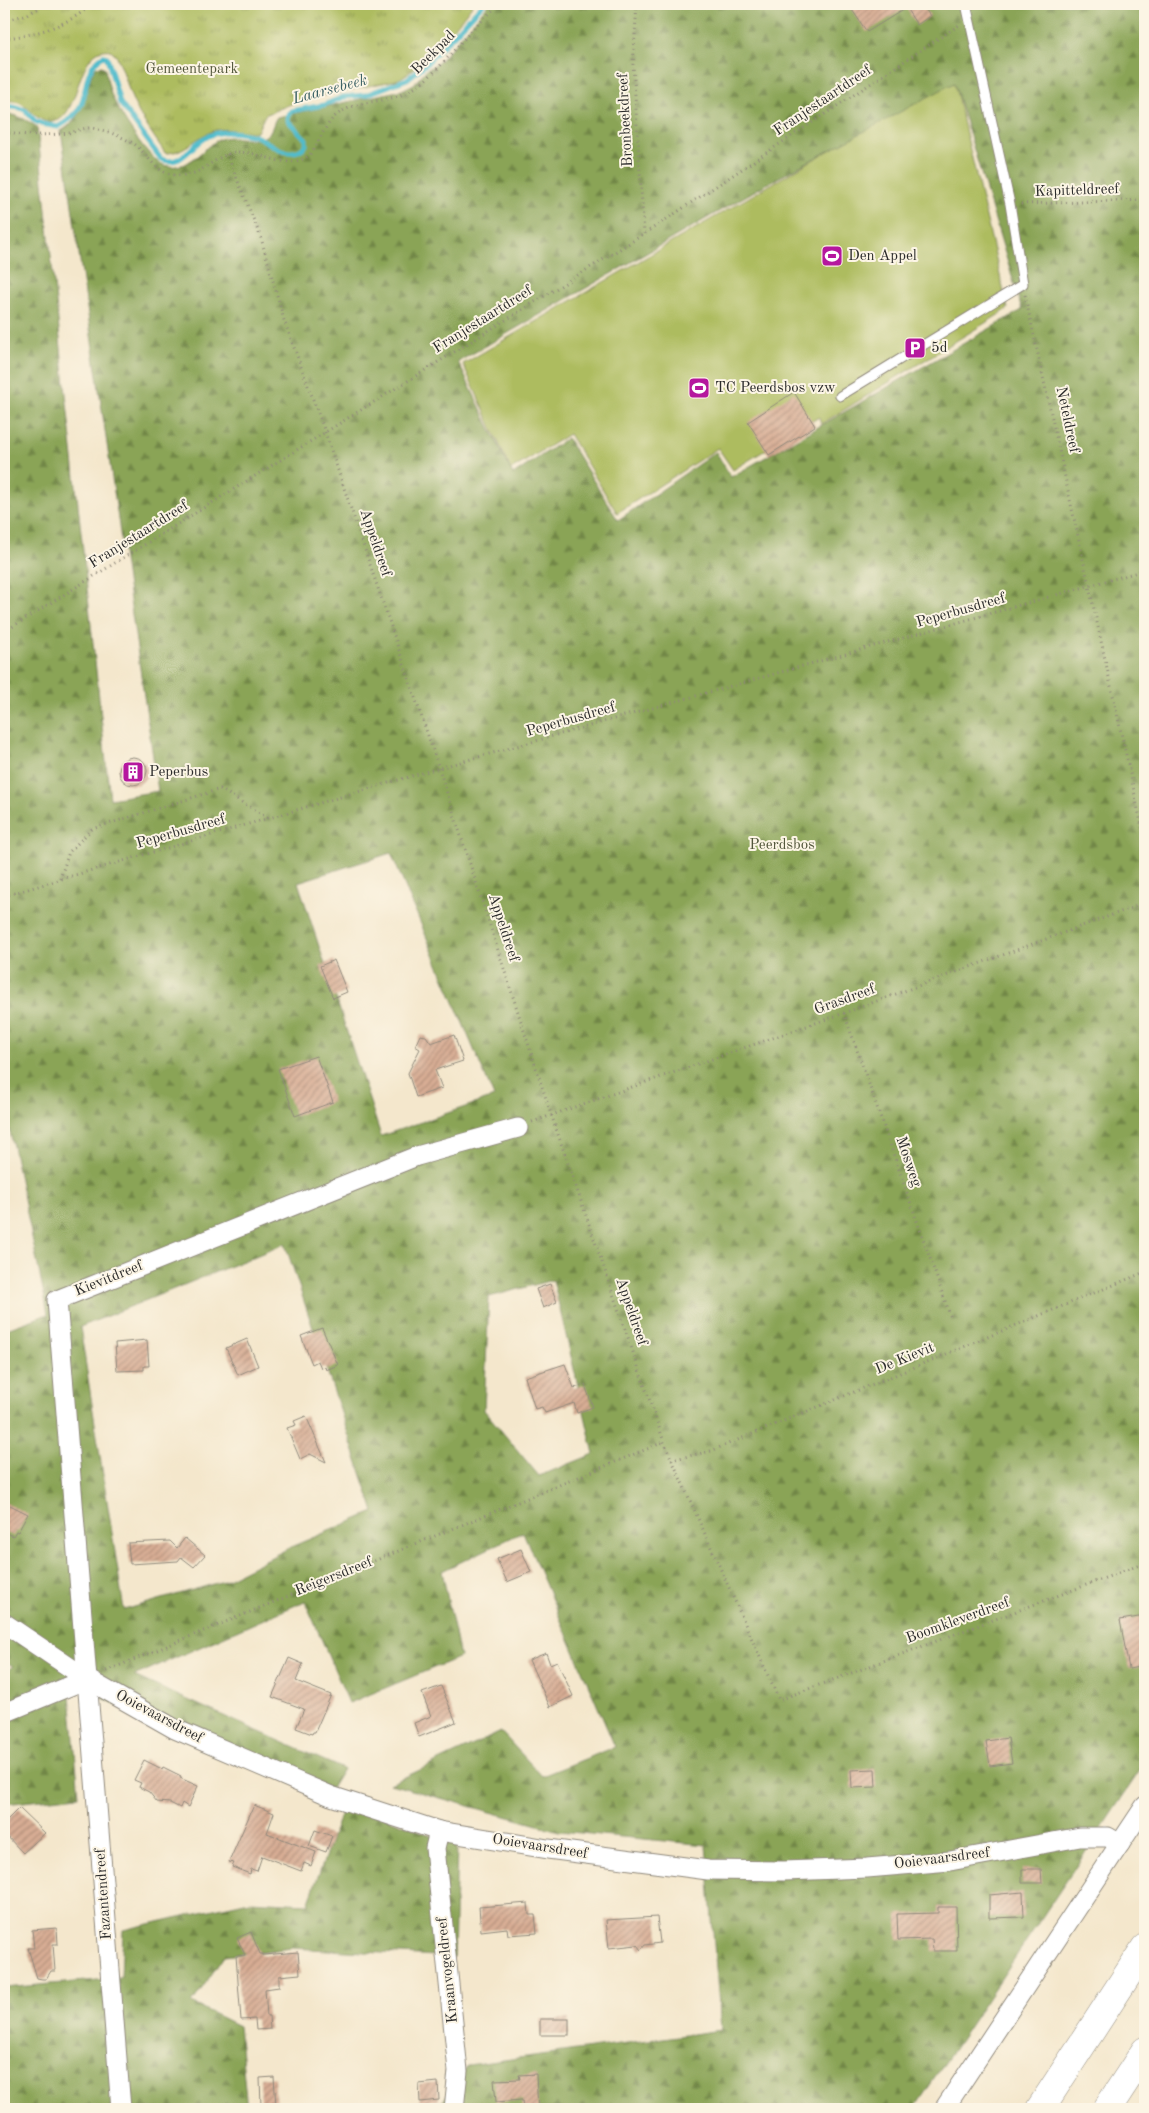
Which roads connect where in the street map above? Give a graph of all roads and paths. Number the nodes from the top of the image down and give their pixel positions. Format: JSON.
{"nodes":[{"id":1,"x":46,"y":4,"type":"edge"},
{"id":2,"x":92,"y":4,"type":"edge"},
{"id":3,"x":498,"y":4,"type":"edge"},
{"id":4,"x":637,"y":4,"type":"edge"},
{"id":5,"x":966,"y":4,"type":"edge"},
{"id":6,"x":969,"y":19,"type":"junction"},
{"id":7,"x":4,"y":21,"type":"edge"},
{"id":8,"x":4,"y":38,"type":"edge"},
{"id":9,"x":4,"y":133,"type":"edge"},
{"id":10,"x":227,"y":154,"type":"junction"},
{"id":11,"x":1145,"y":200,"type":"edge"},
{"id":12,"x":1010,"y":204,"type":"junction"},
{"id":13,"x":644,"y":234,"type":"junction"},
{"id":14,"x":1023,"y":284,"type":"junction"},
{"id":15,"x":840,"y":396,"type":"dead end"},
{"id":16,"x":325,"y":432,"type":"junction"},
{"id":17,"x":1145,"y":570,"type":"edge"},
{"id":18,"x":1089,"y":586,"type":"junction"},
{"id":19,"x":4,"y":632,"type":"edge"},
{"id":20,"x":439,"y":768,"type":"junction"},
{"id":21,"x":268,"y":818,"type":"junction"},
{"id":22,"x":1145,"y":841,"type":"edge"},
{"id":23,"x":60,"y":880,"type":"junction"},
{"id":24,"x":4,"y":896,"type":"edge"},
{"id":25,"x":1145,"y":903,"type":"edge"},
{"id":26,"x":844,"y":1013,"type":"junction"},
{"id":27,"x":551,"y":1114,"type":"junction"},
{"id":28,"x":518,"y":1128,"type":"dead end"},
{"id":29,"x":1145,"y":1272,"type":"edge"},
{"id":30,"x":952,"y":1318,"type":"dead end"},
{"id":31,"x":664,"y":1442,"type":"junction"},
{"id":32,"x":671,"y":1460,"type":"junction"},
{"id":33,"x":1145,"y":1563,"type":"edge"},
{"id":34,"x":4,"y":1622,"type":"edge"},
{"id":35,"x":87,"y":1679,"type":"junction"},
{"id":36,"x":779,"y":1700,"type":"joint"},
{"id":37,"x":4,"y":1713,"type":"edge"},
{"id":38,"x":1145,"y":1806,"type":"edge"},
{"id":39,"x":439,"y":1831,"type":"junction"},
{"id":40,"x":1120,"y":1844,"type":"junction"},
{"id":41,"x":1145,"y":1948,"type":"edge"},
{"id":42,"x":1145,"y":2051,"type":"edge"},
{"id":43,"x":121,"y":2109,"type":"edge"},
{"id":44,"x":454,"y":2109,"type":"edge"},
{"id":45,"x":944,"y":2109,"type":"edge"},
{"id":46,"x":1040,"y":2109,"type":"edge"},
{"id":47,"x":1107,"y":2109,"type":"edge"}],
"edges":[{"from":1,"to":7,"type":"path"},
{"from":2,"to":8,"type":"path"},
{"from":3,"to":10,"type":"path","name":"Beekpad"},
{"from":4,"to":13,"type":"path","name":"Bronbeekdreef"},
{"from":5,"to":6,"type":"lane"},
{"from":6,"to":12,"type":"lane"},
{"from":6,"to":13,"type":"path","name":"Franjestaartdreef"},
{"from":9,"to":10,"type":"path","name":"Beekpad"},
{"from":10,"to":16,"type":"path","name":"Appeldreef"},
{"from":11,"to":12,"type":"path","name":"Kapitteldreef"},
{"from":12,"to":14,"type":"lane"},
{"from":13,"to":16,"type":"path","name":"Franjestaartdreef"},
{"from":14,"to":15,"type":"lane"},
{"from":14,"to":18,"type":"path","name":"Neteldreef"},
{"from":16,"to":19,"type":"path","name":"Franjestaartdreef"},
{"from":16,"to":20,"type":"path","name":"Appeldreef"},
{"from":17,"to":18,"type":"path","name":"Peperbusdreef"},
{"from":18,"to":20,"type":"path","name":"Peperbusdreef"},
{"from":18,"to":22,"type":"path","name":"Neteldreef"},
{"from":20,"to":21,"type":"path","name":"Peperbusdreef"},
{"from":20,"to":27,"type":"path","name":"Appeldreef"},
{"from":21,"to":23,"type":"path","name":"Peperbusdreef"},
{"from":21,"to":23,"type":"path"},
{"from":23,"to":24,"type":"path","name":"Peperbusdreef"},
{"from":25,"to":26,"type":"path","name":"Grasdreef"},
{"from":26,"to":27,"type":"path","name":"Grasdreef"},
{"from":26,"to":30,"type":"path","name":"Mosweg"},
{"from":27,"to":31,"type":"path","name":"Appeldreef"},
{"from":28,"to":35,"type":"street","name":"Kievitdreef"},
{"from":29,"to":32,"type":"path","name":"De Kievit"},
{"from":31,"to":32,"type":"path","name":"Appeldreef"},
{"from":31,"to":35,"type":"path","name":"Reigersdreef"},
{"from":32,"to":36,"type":"path","name":"Appeldreef"},
{"from":33,"to":36,"type":"path","name":"Boomkleverdreef"},
{"from":34,"to":35,"type":"street","name":"Ooievaarsdreef"},
{"from":35,"to":37,"type":"street"},
{"from":35,"to":39,"type":"street","name":"Ooievaarsdreef"},
{"from":35,"to":43,"type":"street","name":"Fazantendreef"},
{"from":38,"to":40,"type":"street"},
{"from":39,"to":40,"type":"street","name":"Ooievaarsdreef"},
{"from":39,"to":44,"type":"street","name":"Kraanvogeldreef"},
{"from":40,"to":45,"type":"street"},
{"from":41,"to":46,"type":"highway"},
{"from":42,"to":47,"type":"highway"}]}
